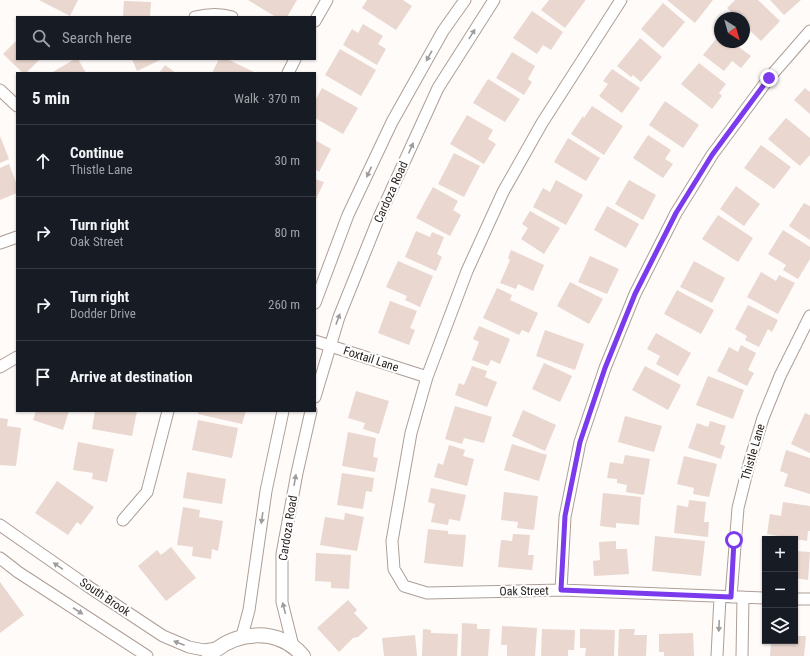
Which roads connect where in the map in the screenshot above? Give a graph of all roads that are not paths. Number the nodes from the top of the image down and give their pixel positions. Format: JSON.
{"nodes":[{"id":1,"x":327,"y":0,"type":"edge"},
{"id":2,"x":465,"y":0,"type":"edge"},
{"id":3,"x":494,"y":0,"type":"edge"},
{"id":4,"x":621,"y":0,"type":"edge"},
{"id":5,"x":199,"y":16,"type":"edge"},
{"id":6,"x":228,"y":16,"type":"edge"},
{"id":7,"x":316,"y":19,"type":"edge"},
{"id":8,"x":810,"y":31,"type":"edge"},
{"id":9,"x":294,"y":60,"type":"edge"},
{"id":10,"x":288,"y":72,"type":"edge"},
{"id":11,"x":0,"y":90,"type":"edge"},
{"id":12,"x":16,"y":105,"type":"edge"},
{"id":13,"x":16,"y":237,"type":"edge"},
{"id":14,"x":0,"y":243,"type":"edge"},
{"id":15,"x":316,"y":300,"type":"edge"},
{"id":16,"x":810,"y":316,"type":"edge"},
{"id":17,"x":316,"y":341,"type":"edge"},
{"id":18,"x":329,"y":346,"type":"junction"},
{"id":19,"x":16,"y":358,"type":"edge"},
{"id":20,"x":0,"y":367,"type":"edge"},
{"id":21,"x":427,"y":377,"type":"junction"},
{"id":22,"x":316,"y":393,"type":"edge"},
{"id":23,"x":168,"y":412,"type":"edge"},
{"id":24,"x":283,"y":412,"type":"edge"},
{"id":25,"x":311,"y":412,"type":"edge"},
{"id":26,"x":123,"y":520,"type":"dead end"},
{"id":27,"x":0,"y":525,"type":"edge"},
{"id":28,"x":0,"y":558,"type":"edge"},
{"id":29,"x":561,"y":590,"type":"junction"},
{"id":30,"x":726,"y":597,"type":"junction"},
{"id":31,"x":743,"y":597,"type":"junction"},
{"id":32,"x":762,"y":598,"type":"edge"},
{"id":33,"x":798,"y":598,"type":"edge"},
{"id":34,"x":810,"y":599,"type":"edge"},
{"id":35,"x":242,"y":636,"type":"junction"},
{"id":36,"x":293,"y":646,"type":"junction"},
{"id":37,"x":213,"y":652,"type":"edge"},
{"id":38,"x":147,"y":656,"type":"edge"},
{"id":39,"x":303,"y":656,"type":"edge"},
{"id":40,"x":717,"y":656,"type":"edge"},
{"id":41,"x":742,"y":656,"type":"edge"}],
"edges":[{"from":1,"to":7,"type":"street"},
{"from":2,"to":15,"type":"street","one_way":true},
{"from":18,"to":3,"type":"street","name":"Cardoza Road","one_way":true},
{"from":4,"to":21,"type":"street"},
{"from":5,"to":6,"type":"street"},
{"from":8,"to":29,"type":"street"},
{"from":9,"to":10,"type":"street"},
{"from":11,"to":12,"type":"street"},
{"from":13,"to":14,"type":"street"},
{"from":16,"to":30,"type":"street","name":"Thistle Lane"},
{"from":17,"to":18,"type":"street","name":"Foxtail Lane"},
{"from":18,"to":21,"type":"street","name":"Foxtail Lane"},
{"from":18,"to":22,"type":"street","name":"Cardoza Road"},
{"from":19,"to":20,"type":"street"},
{"from":21,"to":29,"type":"street","name":"Oak Street"},
{"from":23,"to":26,"type":"street"},
{"from":24,"to":35,"type":"street","one_way":true},
{"from":36,"to":25,"type":"street","name":"Cardoza Road","one_way":true},
{"from":37,"to":27,"type":"street","name":"South Brook","one_way":true},
{"from":28,"to":38,"type":"street","one_way":true},
{"from":29,"to":30,"type":"street","name":"Oak Street"},
{"from":30,"to":31,"type":"street","name":"Oak Street"},
{"from":30,"to":40,"type":"street","name":"Thistle Lane","one_way":true},
{"from":31,"to":32,"type":"street","name":"Oak Street"},
{"from":31,"to":41,"type":"street"},
{"from":33,"to":34,"type":"street"},
{"from":35,"to":36,"type":"street"},
{"from":35,"to":37,"type":"street"},
{"from":36,"to":39,"type":"street"}]}
